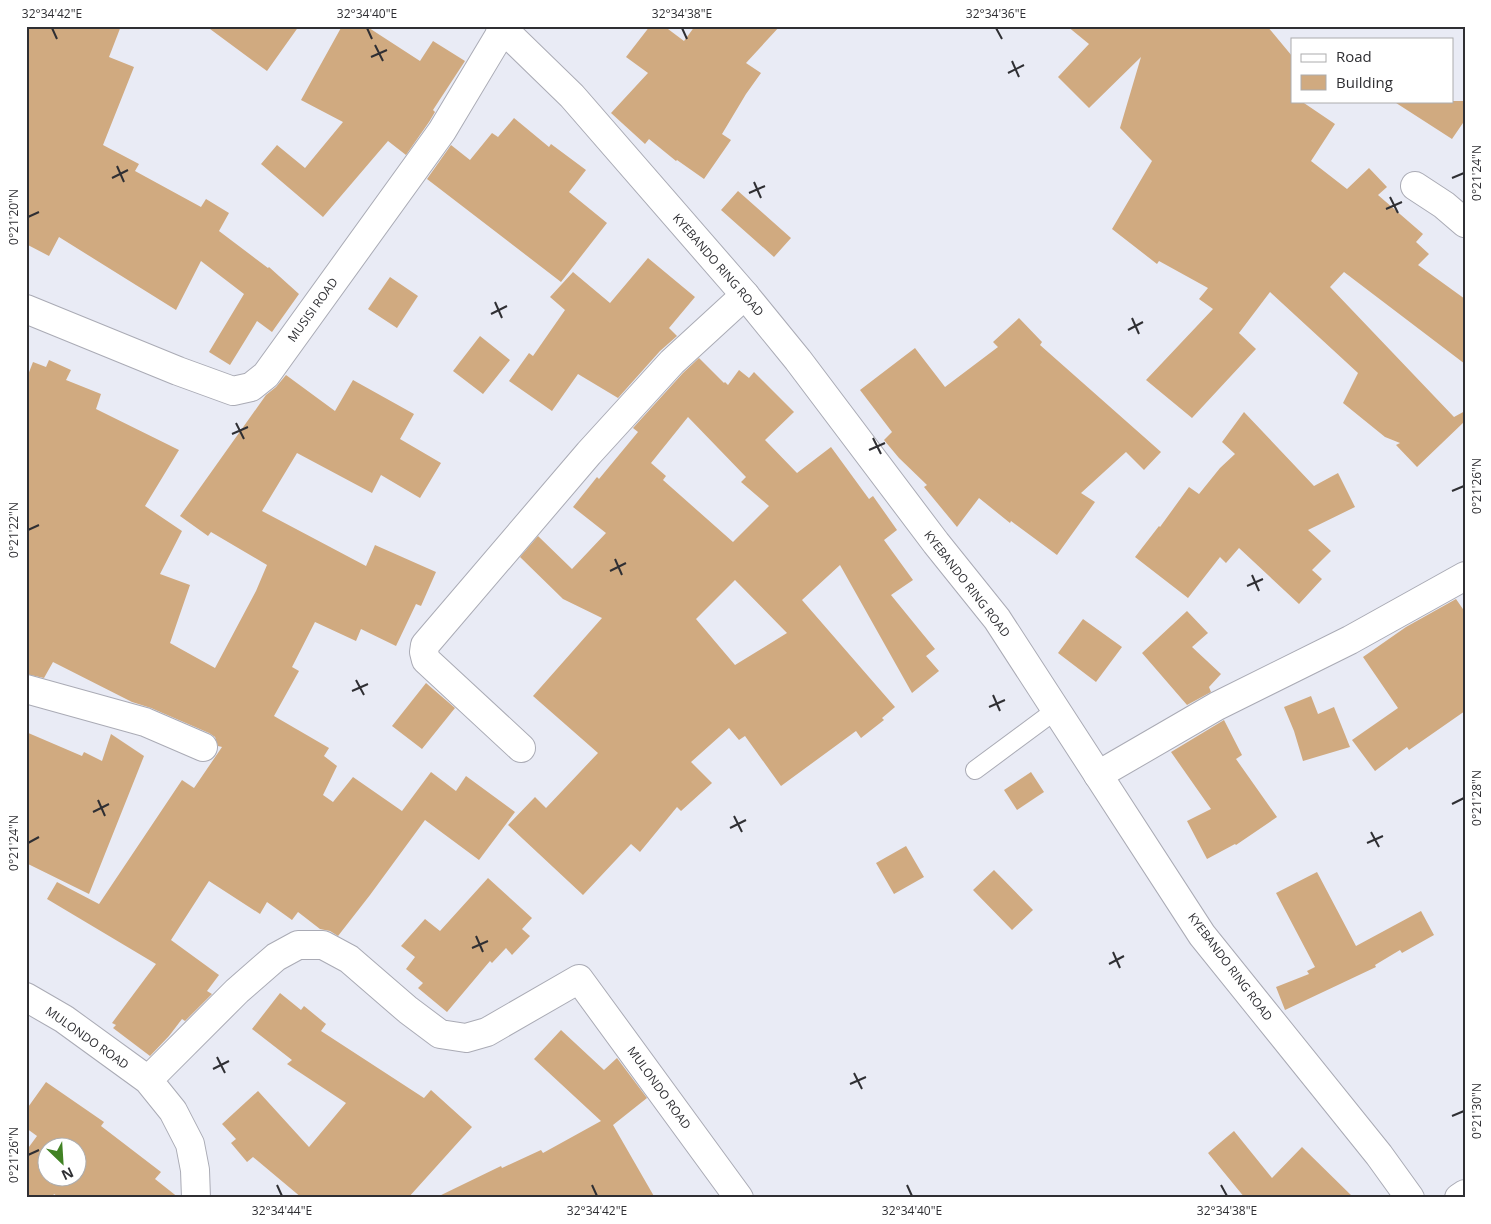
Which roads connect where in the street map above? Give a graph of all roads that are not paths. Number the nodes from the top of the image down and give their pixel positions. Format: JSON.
{"nodes":[{"id":1,"x":503,"y":27,"type":"edge"},
{"id":2,"x":1415,"y":186,"type":"dead end"},
{"id":3,"x":1465,"y":223,"type":"edge"},
{"id":4,"x":745,"y":295,"type":"junction"},
{"id":5,"x":26,"y":309,"type":"edge"},
{"id":6,"x":1465,"y":576,"type":"edge"},
{"id":7,"x":26,"y":689,"type":"edge"},
{"id":8,"x":1056,"y":710,"type":"junction"},
{"id":9,"x":203,"y":747,"type":"dead end"},
{"id":10,"x":521,"y":748,"type":"dead end"},
{"id":11,"x":975,"y":770,"type":"dead end"},
{"id":12,"x":1098,"y":775,"type":"junction"},
{"id":13,"x":26,"y":997,"type":"edge"},
{"id":14,"x":148,"y":1080,"type":"junction"},
{"id":15,"x":1465,"y":1194,"type":"edge"},
{"id":16,"x":196,"y":1198,"type":"edge"},
{"id":17,"x":739,"y":1198,"type":"edge"},
{"id":18,"x":1410,"y":1198,"type":"edge"},
{"id":19,"x":1459,"y":1198,"type":"edge"}],
"edges":[{"from":1,"to":4,"type":"street","name":"KYEBANDO RING ROAD"},
{"from":1,"to":5,"type":"street","name":"MUSISI ROAD"},
{"from":2,"to":3,"type":"street"},
{"from":4,"to":8,"type":"street","name":"KYEBANDO RING ROAD"},
{"from":4,"to":10,"type":"street"},
{"from":6,"to":12,"type":"street"},
{"from":7,"to":9,"type":"street"},
{"from":8,"to":11,"type":"lane"},
{"from":8,"to":12,"type":"street","name":"KYEBANDO RING ROAD"},
{"from":12,"to":18,"type":"street","name":"KYEBANDO RING ROAD"},
{"from":13,"to":14,"type":"street","name":"MULONDO ROAD"},
{"from":14,"to":16,"type":"street","name":"MULONDO ROAD"},
{"from":14,"to":17,"type":"street","name":"MULONDO ROAD"},
{"from":15,"to":19,"type":"street"}]}
